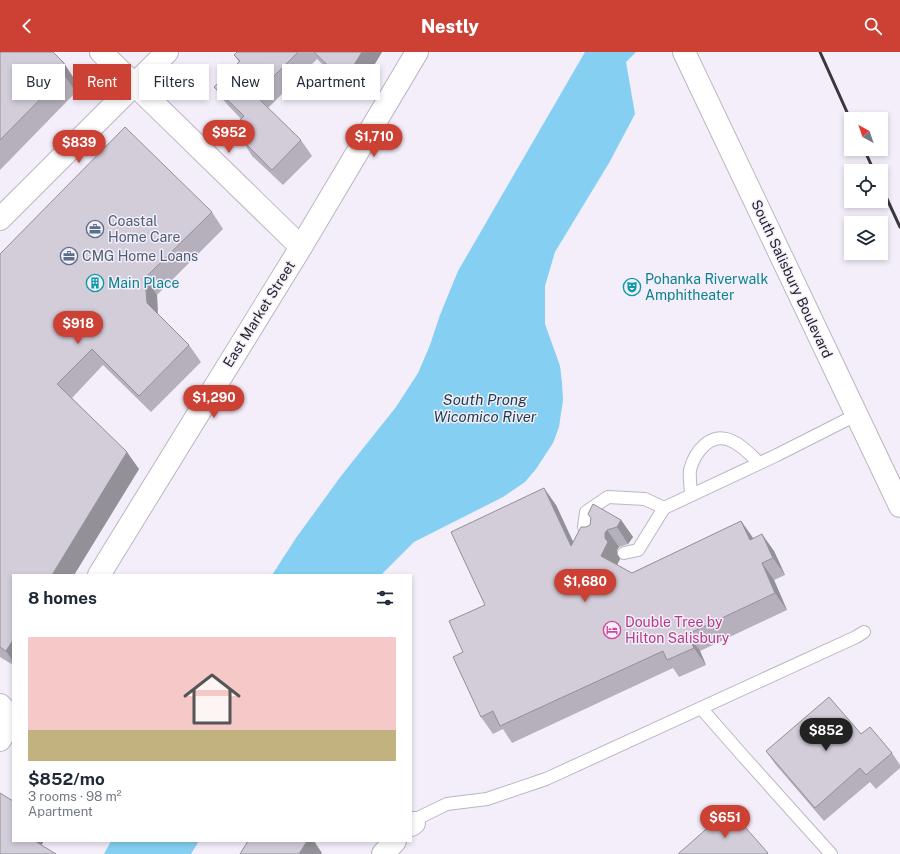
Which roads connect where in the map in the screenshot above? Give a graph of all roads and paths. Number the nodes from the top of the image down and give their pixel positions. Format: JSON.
{"nodes":[{"id":1,"x":101,"y":52,"type":"edge"},
{"id":2,"x":167,"y":52,"type":"edge"},
{"id":3,"x":418,"y":52,"type":"edge"},
{"id":4,"x":684,"y":52,"type":"edge"},
{"id":5,"x":134,"y":85,"type":"junction"},
{"id":6,"x":0,"y":219,"type":"edge"},
{"id":7,"x":301,"y":247,"type":"junction"},
{"id":8,"x":856,"y":415,"type":"junction"},
{"id":9,"x":759,"y":463,"type":"junction"},
{"id":10,"x":691,"y":495,"type":"junction"},
{"id":11,"x":900,"y":506,"type":"edge"},
{"id":12,"x":664,"y":508,"type":"junction"},
{"id":13,"x":596,"y":537,"type":"edge"},
{"id":14,"x":624,"y":553,"type":"dead end"},
{"id":15,"x":99,"y":574,"type":"edge"},
{"id":16,"x":864,"y":632,"type":"dead end"},
{"id":17,"x":0,"y":705,"type":"edge"},
{"id":18,"x":701,"y":708,"type":"junction"},
{"id":19,"x":12,"y":717,"type":"edge"},
{"id":20,"x":12,"y":720,"type":"edge"},
{"id":21,"x":0,"y":740,"type":"edge"},
{"id":22,"x":412,"y":824,"type":"edge"},
{"id":23,"x":394,"y":842,"type":"edge"},
{"id":24,"x":828,"y":853,"type":"edge"},
{"id":25,"x":383,"y":854,"type":"edge"}],
"edges":[{"from":1,"to":5,"type":"street"},
{"from":2,"to":5,"type":"street"},
{"from":3,"to":7,"type":"street","name":"East Market Street"},
{"from":4,"to":8,"type":"street","name":"South Salisbury Boulevard"},
{"from":5,"to":6,"type":"street"},
{"from":5,"to":7,"type":"street"},
{"from":7,"to":15,"type":"street","name":"East Market Street"},
{"from":8,"to":9,"type":"lane"},
{"from":8,"to":11,"type":"street","name":"South Salisbury Boulevard"},
{"from":9,"to":10,"type":"lane"},
{"from":9,"to":10,"type":"lane"},
{"from":10,"to":12,"type":"lane"},
{"from":12,"to":13,"type":"lane"},
{"from":12,"to":14,"type":"lane"},
{"from":16,"to":18,"type":"lane"},
{"from":17,"to":19,"type":"street"},
{"from":18,"to":22,"type":"lane"},
{"from":18,"to":24,"type":"lane"},
{"from":20,"to":21,"type":"street"},
{"from":23,"to":25,"type":"street"}]}
